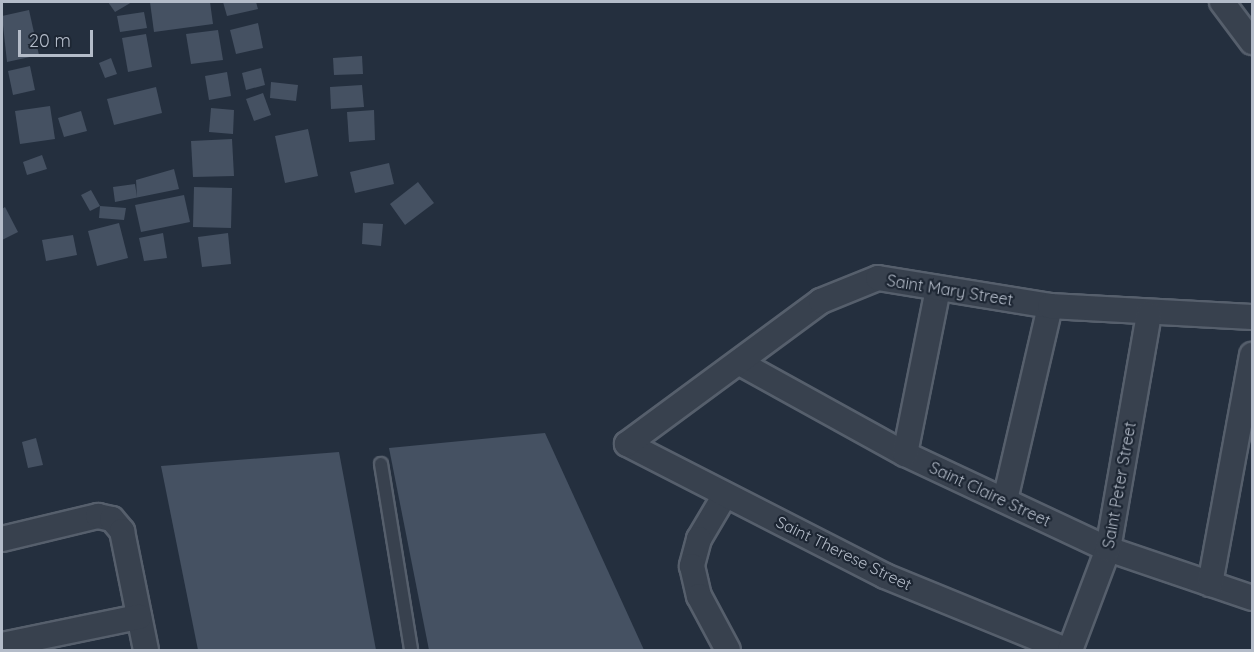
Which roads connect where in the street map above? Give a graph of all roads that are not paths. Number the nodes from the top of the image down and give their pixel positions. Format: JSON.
{"nodes":[{"id":1,"x":1222,"y":2,"type":"edge"},
{"id":2,"x":1252,"y":42,"type":"edge"},
{"id":3,"x":938,"y":289,"type":"junction"},
{"id":4,"x":1050,"y":306,"type":"junction"},
{"id":5,"x":1149,"y":315,"type":"junction"},
{"id":6,"x":1252,"y":317,"type":"edge"},
{"id":7,"x":1252,"y":355,"type":"edge"},
{"id":8,"x":740,"y":363,"type":"junction"},
{"id":9,"x":627,"y":444,"type":"joint"},
{"id":10,"x":905,"y":454,"type":"junction"},
{"id":11,"x":381,"y":464,"type":"dead end"},
{"id":12,"x":725,"y":495,"type":"junction"},
{"id":13,"x":1005,"y":500,"type":"junction"},
{"id":14,"x":2,"y":539,"type":"edge"},
{"id":15,"x":1108,"y":549,"type":"junction"},
{"id":16,"x":1210,"y":585,"type":"junction"},
{"id":17,"x":1252,"y":598,"type":"edge"},
{"id":18,"x":139,"y":617,"type":"junction"},
{"id":19,"x":2,"y":645,"type":"edge"},
{"id":20,"x":146,"y":651,"type":"edge"},
{"id":21,"x":411,"y":651,"type":"edge"},
{"id":22,"x":728,"y":651,"type":"edge"},
{"id":23,"x":1068,"y":651,"type":"edge"}],
"edges":[{"from":1,"to":2,"type":"street"},
{"from":3,"to":4,"type":"street","name":"Saint Mary Street"},
{"from":3,"to":8,"type":"street","name":"Saint Mary Street"},
{"from":3,"to":10,"type":"street"},
{"from":4,"to":5,"type":"street","name":"Saint Mary Street"},
{"from":4,"to":13,"type":"street"},
{"from":5,"to":6,"type":"street","name":"Saint Mary Street"},
{"from":5,"to":15,"type":"street","name":"Saint Peter Street"},
{"from":7,"to":16,"type":"street"},
{"from":8,"to":9,"type":"street","name":"Saint Mary Street"},
{"from":8,"to":10,"type":"street","name":"Saint Claire Street"},
{"from":9,"to":12,"type":"street","name":"Saint Therese Street"},
{"from":10,"to":13,"type":"street","name":"Saint Claire Street"},
{"from":11,"to":21,"type":"lane"},
{"from":12,"to":22,"type":"street"},
{"from":12,"to":23,"type":"street","name":"Saint Therese Street"},
{"from":13,"to":15,"type":"street","name":"Saint Claire Street"},
{"from":14,"to":18,"type":"street"},
{"from":15,"to":16,"type":"street","name":"Saint Claire Street"},
{"from":15,"to":23,"type":"street","name":"Saint Peter Street"},
{"from":16,"to":17,"type":"street","name":"Saint Claire Street"},
{"from":18,"to":19,"type":"street"},
{"from":18,"to":20,"type":"street"}]}
